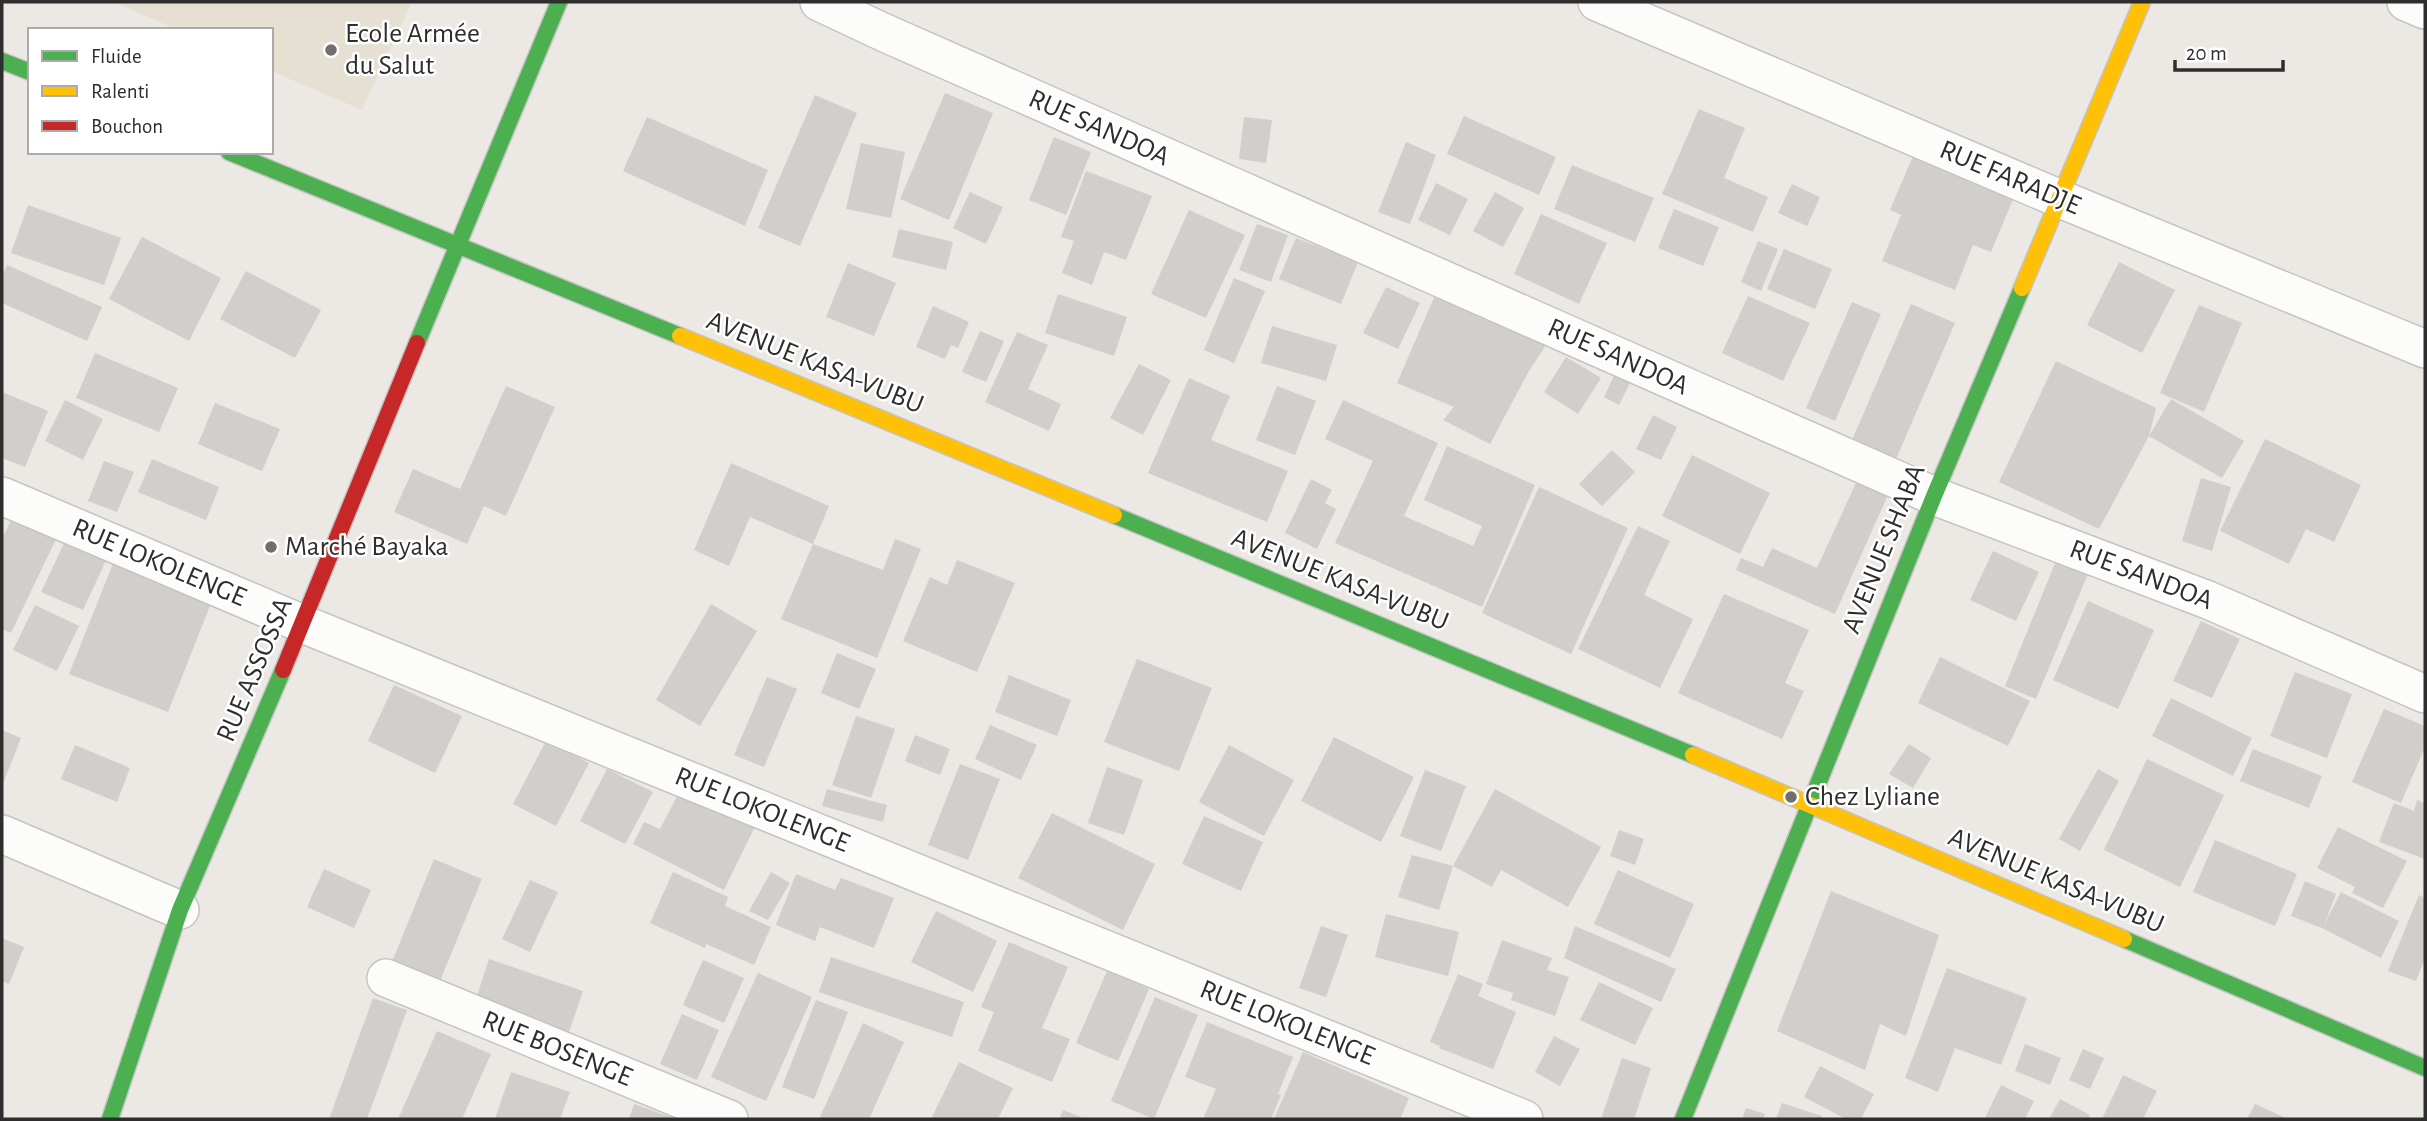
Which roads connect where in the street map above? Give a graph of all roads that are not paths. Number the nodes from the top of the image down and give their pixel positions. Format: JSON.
{"nodes":[{"id":1,"x":559,"y":2,"type":"edge"},
{"id":2,"x":818,"y":2,"type":"edge"},
{"id":3,"x":1597,"y":2,"type":"edge"},
{"id":4,"x":2142,"y":2,"type":"edge"},
{"id":5,"x":2406,"y":2,"type":"edge"},
{"id":6,"x":2425,"y":10,"type":"edge"},
{"id":7,"x":2,"y":61,"type":"edge"},
{"id":8,"x":28,"y":71,"type":"edge"},
{"id":9,"x":234,"y":154,"type":"edge"},
{"id":10,"x":2058,"y":198,"type":"junction"},
{"id":11,"x":457,"y":244,"type":"junction"},
{"id":12,"x":2425,"y":349,"type":"edge"},
{"id":13,"x":2,"y":496,"type":"edge"},
{"id":14,"x":1934,"y":496,"type":"junction"},
{"id":15,"x":303,"y":624,"type":"junction"},
{"id":16,"x":2425,"y":694,"type":"edge"},
{"id":17,"x":1809,"y":803,"type":"junction"},
{"id":18,"x":2,"y":834,"type":"edge"},
{"id":19,"x":180,"y":910,"type":"junction"},
{"id":20,"x":386,"y":978,"type":"dead end"},
{"id":21,"x":2425,"y":1068,"type":"edge"},
{"id":22,"x":110,"y":1119,"type":"edge"},
{"id":23,"x":729,"y":1119,"type":"edge"},
{"id":24,"x":1524,"y":1119,"type":"edge"},
{"id":25,"x":1684,"y":1119,"type":"edge"}],
"edges":[{"from":1,"to":11,"type":"main road","name":"RUE ASSOSSA"},
{"from":2,"to":14,"type":"street","name":"RUE SANDOA"},
{"from":3,"to":10,"type":"street","name":"RUE FARADJE"},
{"from":4,"to":10,"type":"main road","name":"AVENUE SHABA"},
{"from":5,"to":6,"type":"street"},
{"from":7,"to":8,"type":"main road"},
{"from":9,"to":11,"type":"main road","name":"AVENUE KASA-VUBU"},
{"from":10,"to":12,"type":"street","name":"RUE FARADJE"},
{"from":10,"to":14,"type":"main road","name":"AVENUE SHABA"},
{"from":11,"to":15,"type":"main road","name":"RUE ASSOSSA"},
{"from":11,"to":17,"type":"main road","name":"AVENUE KASA-VUBU"},
{"from":13,"to":15,"type":"street","name":"RUE LOKOLENGE"},
{"from":14,"to":16,"type":"street","name":"RUE SANDOA"},
{"from":14,"to":17,"type":"main road","name":"AVENUE SHABA"},
{"from":15,"to":19,"type":"main road","name":"RUE ASSOSSA"},
{"from":15,"to":24,"type":"street","name":"RUE LOKOLENGE"},
{"from":17,"to":21,"type":"main road","name":"AVENUE KASA-VUBU"},
{"from":17,"to":25,"type":"main road","name":"AVENUE SHABA"},
{"from":18,"to":19,"type":"street"},
{"from":19,"to":22,"type":"main road","name":"RUE ASSOSSA"},
{"from":20,"to":23,"type":"street","name":"RUE BOSENGE"}]}
